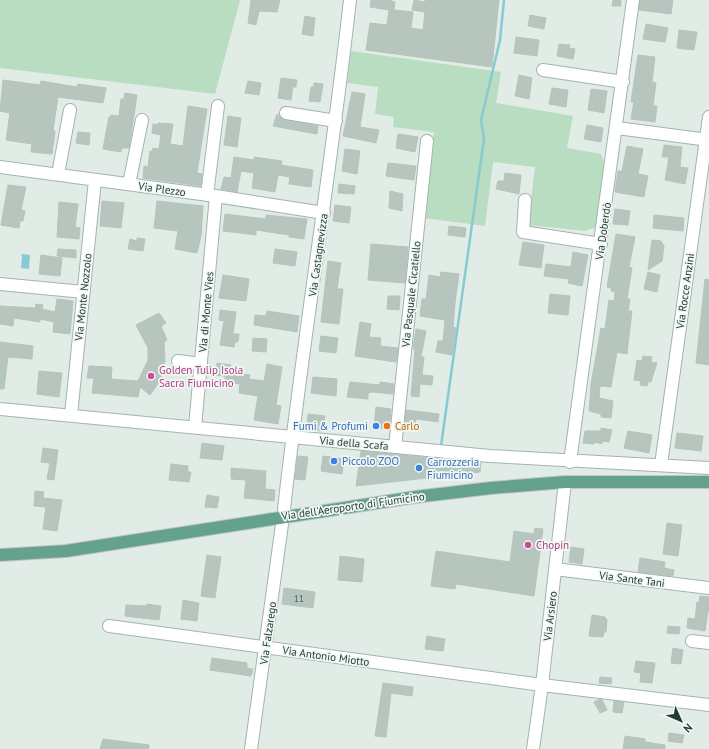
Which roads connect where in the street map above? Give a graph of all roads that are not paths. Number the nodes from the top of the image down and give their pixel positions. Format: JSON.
{"nodes":[{"id":1,"x":350,"y":0,"type":"edge"},
{"id":2,"x":633,"y":0,"type":"edge"},
{"id":3,"x":543,"y":70,"type":"dead end"},
{"id":4,"x":623,"y":82,"type":"junction"},
{"id":5,"x":218,"y":106,"type":"dead end"},
{"id":6,"x":70,"y":110,"type":"dead end"},
{"id":7,"x":286,"y":113,"type":"dead end"},
{"id":8,"x":709,"y":117,"type":"edge"},
{"id":9,"x":142,"y":120,"type":"dead end"},
{"id":10,"x":336,"y":121,"type":"junction"},
{"id":11,"x":617,"y":128,"type":"junction"},
{"id":12,"x":708,"y":140,"type":"edge"},
{"id":13,"x":427,"y":141,"type":"dead end"},
{"id":14,"x":0,"y":167,"type":"edge"},
{"id":15,"x":58,"y":174,"type":"junction"},
{"id":16,"x":95,"y":180,"type":"junction"},
{"id":17,"x":129,"y":184,"type":"junction"},
{"id":18,"x":212,"y":196,"type":"junction"},
{"id":19,"x":525,"y":200,"type":"dead end"},
{"id":20,"x":324,"y":213,"type":"junction"},
{"id":21,"x":601,"y":244,"type":"junction"},
{"id":22,"x":0,"y":284,"type":"edge"},
{"id":23,"x":88,"y":289,"type":"junction"},
{"id":24,"x":178,"y":361,"type":"dead end"},
{"id":25,"x":201,"y":364,"type":"junction"},
{"id":26,"x":0,"y":409,"type":"edge"},
{"id":27,"x":71,"y":415,"type":"junction"},
{"id":28,"x":195,"y":427,"type":"junction"},
{"id":29,"x":292,"y":438,"type":"junction"},
{"id":30,"x":395,"y":447,"type":"junction"},
{"id":31,"x":570,"y":462,"type":"junction"},
{"id":32,"x":661,"y":465,"type":"junction"},
{"id":33,"x":709,"y":468,"type":"edge"},
{"id":34,"x":565,"y":482,"type":"junction"},
{"id":35,"x":709,"y":482,"type":"edge"},
{"id":36,"x":284,"y":513,"type":"junction"},
{"id":37,"x":0,"y":556,"type":"edge"},
{"id":38,"x":555,"y":569,"type":"junction"},
{"id":39,"x":709,"y":588,"type":"edge"},
{"id":40,"x":109,"y":626,"type":"dead end"},
{"id":41,"x":692,"y":641,"type":"dead end"},
{"id":42,"x":709,"y":643,"type":"edge"},
{"id":43,"x":267,"y":648,"type":"junction"},
{"id":44,"x":542,"y":685,"type":"junction"},
{"id":45,"x":709,"y":705,"type":"edge"},
{"id":46,"x":251,"y":749,"type":"edge"},
{"id":47,"x":533,"y":749,"type":"edge"}],
"edges":[{"from":1,"to":10,"type":"street","name":"Via Castagnevizza"},
{"from":2,"to":4,"type":"street","name":"Via Doberdò"},
{"from":3,"to":4,"type":"street"},
{"from":4,"to":11,"type":"street","name":"Via Doberdò"},
{"from":5,"to":18,"type":"street","name":"Via di Monte Vies"},
{"from":6,"to":15,"type":"street"},
{"from":7,"to":10,"type":"street"},
{"from":8,"to":12,"type":"street","name":"Via Rocce Anzini"},
{"from":9,"to":17,"type":"street"},
{"from":10,"to":20,"type":"street","name":"Via Castagnevizza"},
{"from":11,"to":12,"type":"street"},
{"from":11,"to":21,"type":"street","name":"Via Doberdò"},
{"from":12,"to":32,"type":"street","name":"Via Rocce Anzini"},
{"from":13,"to":30,"type":"street","name":"Via Pasquale Cicatiello"},
{"from":14,"to":15,"type":"street","name":"Via Plezzo"},
{"from":15,"to":16,"type":"street","name":"Via Plezzo"},
{"from":16,"to":17,"type":"street","name":"Via Plezzo"},
{"from":16,"to":23,"type":"street","name":"Via Monte Nozzolo"},
{"from":17,"to":18,"type":"street","name":"Via Plezzo"},
{"from":18,"to":20,"type":"street","name":"Via Plezzo"},
{"from":18,"to":25,"type":"street","name":"Via di Monte Vies"},
{"from":19,"to":21,"type":"street"},
{"from":20,"to":29,"type":"street","name":"Via Castagnevizza"},
{"from":21,"to":31,"type":"street","name":"Via Doberdò"},
{"from":22,"to":23,"type":"street"},
{"from":23,"to":27,"type":"street","name":"Via Monte Nozzolo"},
{"from":24,"to":25,"type":"street"},
{"from":25,"to":28,"type":"street","name":"Via di Monte Vies"},
{"from":26,"to":27,"type":"street","name":"Via della Scafa"},
{"from":27,"to":28,"type":"street","name":"Via della Scafa"},
{"from":28,"to":29,"type":"street","name":"Via della Scafa"},
{"from":29,"to":30,"type":"street","name":"Via della Scafa"},
{"from":29,"to":36,"type":"street","name":"Via Castagnevizza"},
{"from":30,"to":31,"type":"street","name":"Via della Scafa"},
{"from":31,"to":32,"type":"street","name":"Via della Scafa"},
{"from":32,"to":33,"type":"street","name":"Via della Scafa"},
{"from":34,"to":35,"type":"main road","name":"Via dell'Aeroporto di Fiumicino"},
{"from":34,"to":36,"type":"main road","name":"Via dell'Aeroporto di Fiumicino"},
{"from":34,"to":38,"type":"street","name":"Via Arsiero"},
{"from":36,"to":37,"type":"main road","name":"Via dell'Aeroporto di Fiumicino"},
{"from":36,"to":43,"type":"street","name":"Via Falzarego"},
{"from":38,"to":39,"type":"street","name":"Via Sante Tani"},
{"from":38,"to":44,"type":"street","name":"Via Arsiero"},
{"from":40,"to":43,"type":"street","name":"Via Antonio Miotto"},
{"from":41,"to":42,"type":"street"},
{"from":43,"to":44,"type":"street","name":"Via Antonio Miotto"},
{"from":43,"to":46,"type":"street","name":"Via Falzarego"},
{"from":44,"to":45,"type":"street","name":"Via Antonio Miotto"},
{"from":44,"to":47,"type":"street","name":"Via Arsiero"}]}
